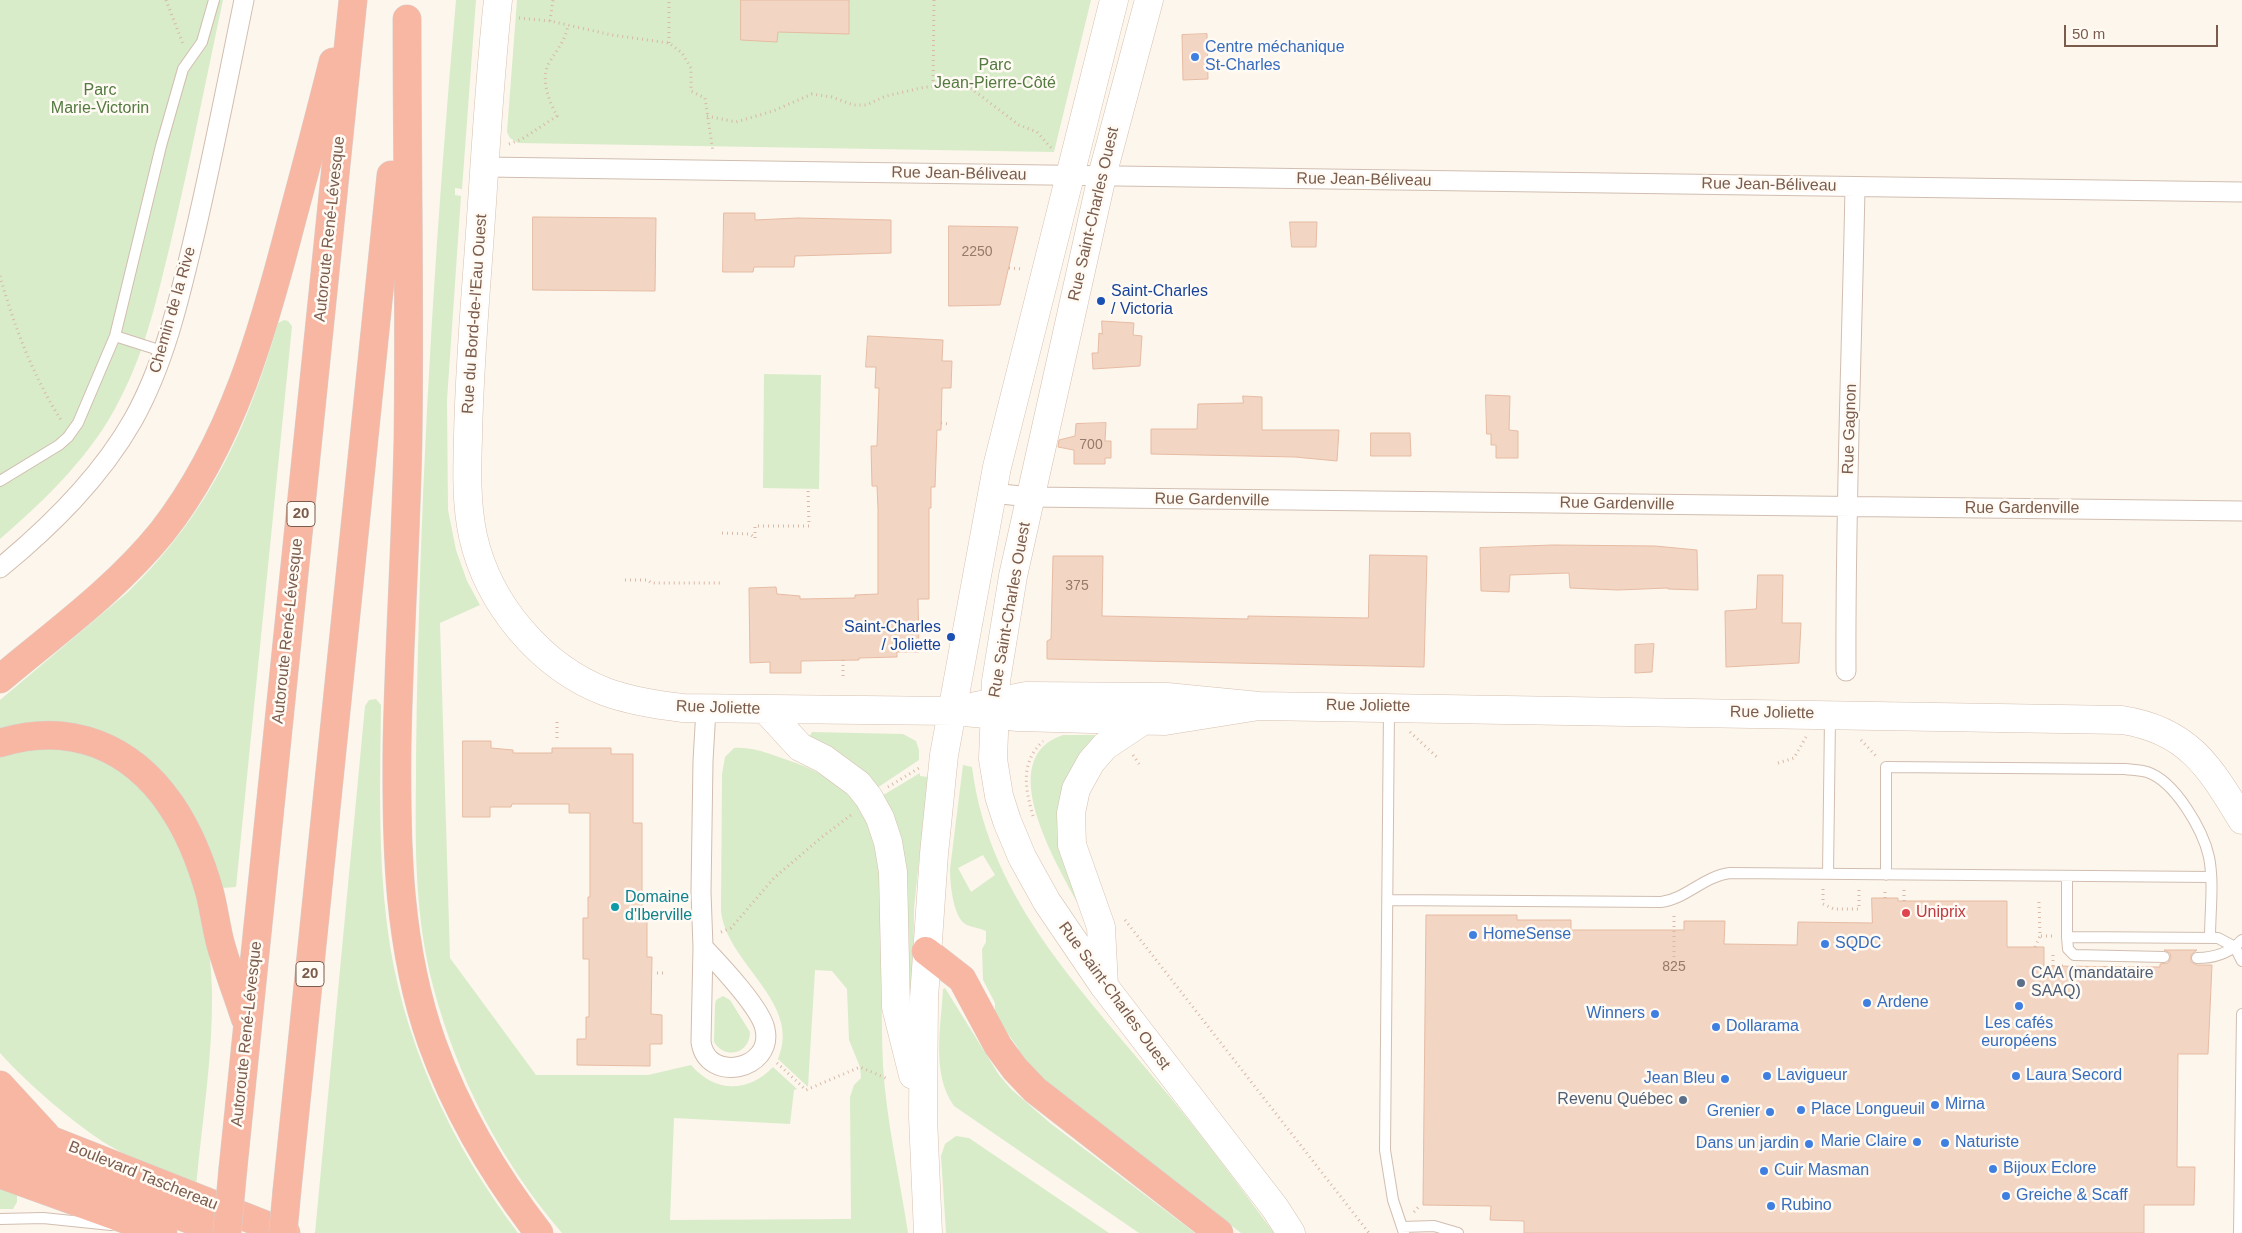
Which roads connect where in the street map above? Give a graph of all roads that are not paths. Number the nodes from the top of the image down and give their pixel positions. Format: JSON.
{"nodes":[{"id":1,"x":214,"y":0,"type":"edge"},
{"id":2,"x":244,"y":0,"type":"edge"},
{"id":3,"x":349,"y":0,"type":"edge"},
{"id":4,"x":353,"y":0,"type":"edge"},
{"id":5,"x":1114,"y":0,"type":"edge"},
{"id":6,"x":1148,"y":0,"type":"edge"},
{"id":7,"x":505,"y":9,"type":"edge"},
{"id":8,"x":408,"y":10,"type":"edge"},
{"id":9,"x":1063,"y":165,"type":"junction"},
{"id":10,"x":485,"y":167,"type":"junction"},
{"id":11,"x":1102,"y":176,"type":"junction"},
{"id":12,"x":1855,"y":187,"type":"junction"},
{"id":13,"x":2242,"y":192,"type":"edge"},
{"id":14,"x":115,"y":336,"type":"junction"},
{"id":15,"x":162,"y":351,"type":"junction"},
{"id":16,"x":0,"y":481,"type":"edge"},
{"id":17,"x":992,"y":493,"type":"junction"},
{"id":18,"x":1030,"y":497,"type":"junction"},
{"id":19,"x":1846,"y":507,"type":"junction"},
{"id":20,"x":2242,"y":511,"type":"edge"},
{"id":21,"x":0,"y":568,"type":"edge"},
{"id":22,"x":512,"y":619,"type":"joint"},
{"id":23,"x":1846,"y":671,"type":"dead end"},
{"id":24,"x":0,"y":679,"type":"edge"},
{"id":25,"x":1259,"y":706,"type":"junction"},
{"id":26,"x":1390,"y":707,"type":"junction"},
{"id":27,"x":994,"y":708,"type":"junction"},
{"id":28,"x":706,"y":709,"type":"junction"},
{"id":29,"x":766,"y":710,"type":"junction"},
{"id":30,"x":953,"y":711,"type":"junction"},
{"id":31,"x":1830,"y":714,"type":"junction"},
{"id":32,"x":1144,"y":720,"type":"junction"},
{"id":33,"x":0,"y":743,"type":"edge"},
{"id":34,"x":2242,"y":820,"type":"edge"},
{"id":35,"x":1828,"y":874,"type":"junction"},
{"id":36,"x":1886,"y":875,"type":"junction"},
{"id":37,"x":2067,"y":877,"type":"junction"},
{"id":38,"x":2211,"y":877,"type":"junction"},
{"id":39,"x":1388,"y":900,"type":"junction"},
{"id":40,"x":2067,"y":937,"type":"junction"},
{"id":41,"x":2210,"y":938,"type":"junction"},
{"id":42,"x":2239,"y":944,"type":"edge"},
{"id":43,"x":703,"y":947,"type":"junction"},
{"id":44,"x":926,"y":951,"type":"junction"},
{"id":45,"x":2164,"y":957,"type":"dead end"},
{"id":46,"x":2197,"y":958,"type":"dead end"},
{"id":47,"x":2242,"y":961,"type":"edge"},
{"id":48,"x":1104,"y":986,"type":"junction"},
{"id":49,"x":2242,"y":1014,"type":"edge"},
{"id":50,"x":248,"y":1027,"type":"junction"},
{"id":51,"x":0,"y":1085,"type":"edge"},
{"id":52,"x":923,"y":1116,"type":"junction"},
{"id":53,"x":0,"y":1120,"type":"edge"},
{"id":54,"x":51,"y":1139,"type":"junction"},
{"id":55,"x":0,"y":1147,"type":"edge"},
{"id":56,"x":0,"y":1174,"type":"edge"},
{"id":57,"x":1275,"y":1208,"type":"junction"},
{"id":58,"x":0,"y":1219,"type":"edge"},
{"id":59,"x":1403,"y":1230,"type":"edge"},
{"id":60,"x":159,"y":1231,"type":"edge"},
{"id":61,"x":226,"y":1233,"type":"edge"},
{"id":62,"x":285,"y":1233,"type":"edge"},
{"id":63,"x":539,"y":1233,"type":"edge"},
{"id":64,"x":928,"y":1233,"type":"edge"},
{"id":65,"x":1218,"y":1233,"type":"edge"},
{"id":66,"x":1291,"y":1233,"type":"edge"},
{"id":67,"x":1299,"y":1233,"type":"edge"},
{"id":68,"x":1458,"y":1233,"type":"edge"},
{"id":69,"x":2239,"y":1233,"type":"edge"}],
"edges":[{"from":1,"to":14,"type":"lane"},
{"from":2,"to":15,"type":"street","name":"Chemin de la Rive"},
{"from":3,"to":24,"type":"highway"},
{"from":4,"to":50,"type":"highway","name":"Autoroute René-Lévesque","number":"20"},
{"from":5,"to":9,"type":"street","name":"Rue Saint-Charles Ouest"},
{"from":6,"to":11,"type":"street","name":"Rue Saint-Charles Ouest"},
{"from":7,"to":10,"type":"street","name":"Rue du Bord-de-l'Eau Ouest"},
{"from":8,"to":62,"type":"highway","number":"20","bridge":true},
{"from":8,"to":63,"type":"highway"},
{"from":9,"to":10,"type":"street","name":"Rue Jean-Béliveau"},
{"from":9,"to":11,"type":"street","name":"Rue Jean-Béliveau"},
{"from":9,"to":17,"type":"street","name":"Rue Saint-Charles Ouest"},
{"from":10,"to":22,"type":"street","name":"Rue du Bord-de-l'Eau Ouest"},
{"from":11,"to":12,"type":"street","name":"Rue Jean-Béliveau"},
{"from":11,"to":18,"type":"street","name":"Rue Saint-Charles Ouest"},
{"from":12,"to":13,"type":"street","name":"Rue Jean-Béliveau"},
{"from":12,"to":19,"type":"street","name":"Rue Gagnon"},
{"from":14,"to":15,"type":"lane"},
{"from":14,"to":16,"type":"lane"},
{"from":15,"to":21,"type":"street","name":"Chemin de la Rive"},
{"from":17,"to":18,"type":"street","name":"Rue Gardenville"},
{"from":17,"to":30,"type":"street","name":"Rue Saint-Charles Ouest"},
{"from":18,"to":19,"type":"street","name":"Rue Gardenville"},
{"from":18,"to":27,"type":"street","name":"Rue Saint-Charles Ouest"},
{"from":19,"to":20,"type":"street","name":"Rue Gardenville"},
{"from":19,"to":23,"type":"street","name":"Rue Gagnon"},
{"from":22,"to":28,"type":"street","name":"Rue Joliette"},
{"from":25,"to":26,"type":"street","name":"Rue Joliette"},
{"from":25,"to":27,"type":"street","name":"Rue Joliette"},
{"from":25,"to":32,"type":"street","name":"Rue Joliette"},
{"from":26,"to":31,"type":"street","name":"Rue Joliette"},
{"from":26,"to":39,"type":"lane"},
{"from":27,"to":30,"type":"street","name":"Rue Joliette"},
{"from":27,"to":32,"type":"street","name":"Rue Joliette"},
{"from":27,"to":48,"type":"street","name":"Rue Saint-Charles Ouest"},
{"from":28,"to":29,"type":"street","name":"Rue Joliette"},
{"from":28,"to":43,"type":"street"},
{"from":29,"to":30,"type":"street","name":"Rue Joliette"},
{"from":29,"to":52,"type":"street"},
{"from":30,"to":44,"type":"street","name":"Rue Saint-Charles Ouest"},
{"from":31,"to":34,"type":"street","name":"Rue Joliette"},
{"from":31,"to":35,"type":"lane"},
{"from":32,"to":48,"type":"street"},
{"from":33,"to":50,"type":"highway"},
{"from":35,"to":36,"type":"lane"},
{"from":35,"to":39,"type":"lane"},
{"from":36,"to":37,"type":"lane"},
{"from":36,"to":38,"type":"lane"},
{"from":37,"to":38,"type":"lane"},
{"from":37,"to":40,"type":"lane"},
{"from":38,"to":41,"type":"lane"},
{"from":39,"to":59,"type":"lane"},
{"from":40,"to":41,"type":"lane"},
{"from":40,"to":45,"type":"lane"},
{"from":41,"to":42,"type":"lane"},
{"from":42,"to":46,"type":"lane"},
{"from":42,"to":47,"type":"lane"},
{"from":43,"to":43,"type":"street"},
{"from":44,"to":52,"type":"street","name":"Rue Saint-Charles Ouest"},
{"from":44,"to":65,"type":"highway"},
{"from":48,"to":57,"type":"street","name":"Rue Saint-Charles Ouest"},
{"from":49,"to":69,"type":"lane"},
{"from":50,"to":61,"type":"highway","name":"Autoroute René-Lévesque","bridge":true},
{"from":51,"to":54,"type":"highway"},
{"from":52,"to":64,"type":"street","name":"Rue Saint-Charles Ouest"},
{"from":53,"to":54,"type":"highway","name":"Boulevard Taschereau"},
{"from":54,"to":62,"type":"highway","name":"Boulevard Taschereau"},
{"from":55,"to":61,"type":"highway","name":"Boulevard Taschereau"},
{"from":56,"to":60,"type":"highway"},
{"from":57,"to":66,"type":"street","name":"Rue Saint-Charles Ouest"},
{"from":57,"to":67,"type":"street"},
{"from":58,"to":60,"type":"lane"},
{"from":59,"to":68,"type":"lane"}]}
